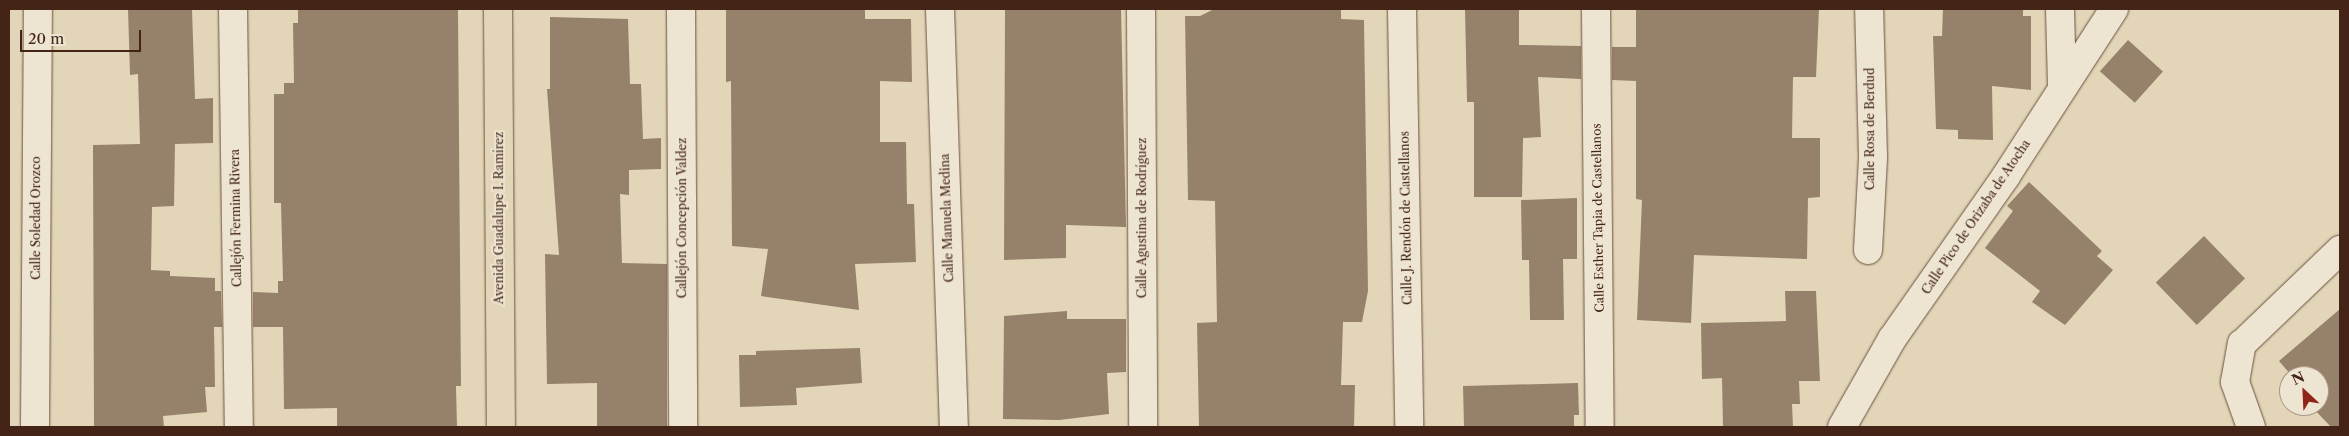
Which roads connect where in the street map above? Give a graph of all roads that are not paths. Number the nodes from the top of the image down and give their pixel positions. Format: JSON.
{"nodes":[{"id":1,"x":38,"y":9,"type":"edge"},
{"id":2,"x":233,"y":9,"type":"edge"},
{"id":3,"x":498,"y":9,"type":"edge"},
{"id":4,"x":681,"y":9,"type":"edge"},
{"id":5,"x":940,"y":9,"type":"edge"},
{"id":6,"x":1141,"y":9,"type":"edge"},
{"id":7,"x":1402,"y":9,"type":"edge"},
{"id":8,"x":1596,"y":9,"type":"edge"},
{"id":9,"x":1869,"y":9,"type":"edge"},
{"id":10,"x":2060,"y":9,"type":"edge"},
{"id":11,"x":2114,"y":9,"type":"edge"},
{"id":12,"x":2062,"y":87,"type":"junction"},
{"id":13,"x":1868,"y":250,"type":"dead end"},
{"id":14,"x":2340,"y":250,"type":"edge"},
{"id":15,"x":35,"y":427,"type":"edge"},
{"id":16,"x":239,"y":427,"type":"edge"},
{"id":17,"x":501,"y":427,"type":"edge"},
{"id":18,"x":683,"y":427,"type":"edge"},
{"id":19,"x":954,"y":427,"type":"edge"},
{"id":20,"x":1143,"y":427,"type":"edge"},
{"id":21,"x":1409,"y":427,"type":"edge"},
{"id":22,"x":1600,"y":427,"type":"edge"},
{"id":23,"x":1842,"y":427,"type":"edge"},
{"id":24,"x":2251,"y":427,"type":"edge"}],
"edges":[{"from":1,"to":15,"type":"street","name":"Calle Soledad Orozco"},
{"from":2,"to":16,"type":"street","name":"Callejón Fermina Rivera"},
{"from":3,"to":17,"type":"main road","name":"Avenida Guadalupe I. Ramírez"},
{"from":4,"to":18,"type":"street","name":"Callejón Concepción Valdez"},
{"from":5,"to":19,"type":"street","name":"Calle Manuela Medina"},
{"from":6,"to":20,"type":"street","name":"Calle Agustina de Rodríguez"},
{"from":7,"to":21,"type":"street","name":"Calle J. Rendón de Castellanos"},
{"from":8,"to":22,"type":"street","name":"Calle Esther Tapia de Castellanos"},
{"from":9,"to":13,"type":"street","name":"Calle Rosa de Berdud"},
{"from":10,"to":12,"type":"street"},
{"from":11,"to":12,"type":"street","name":"Calle Pico de Orizaba de Atocha"},
{"from":12,"to":23,"type":"street","name":"Calle Pico de Orizaba de Atocha"},
{"from":14,"to":24,"type":"street"}]}
